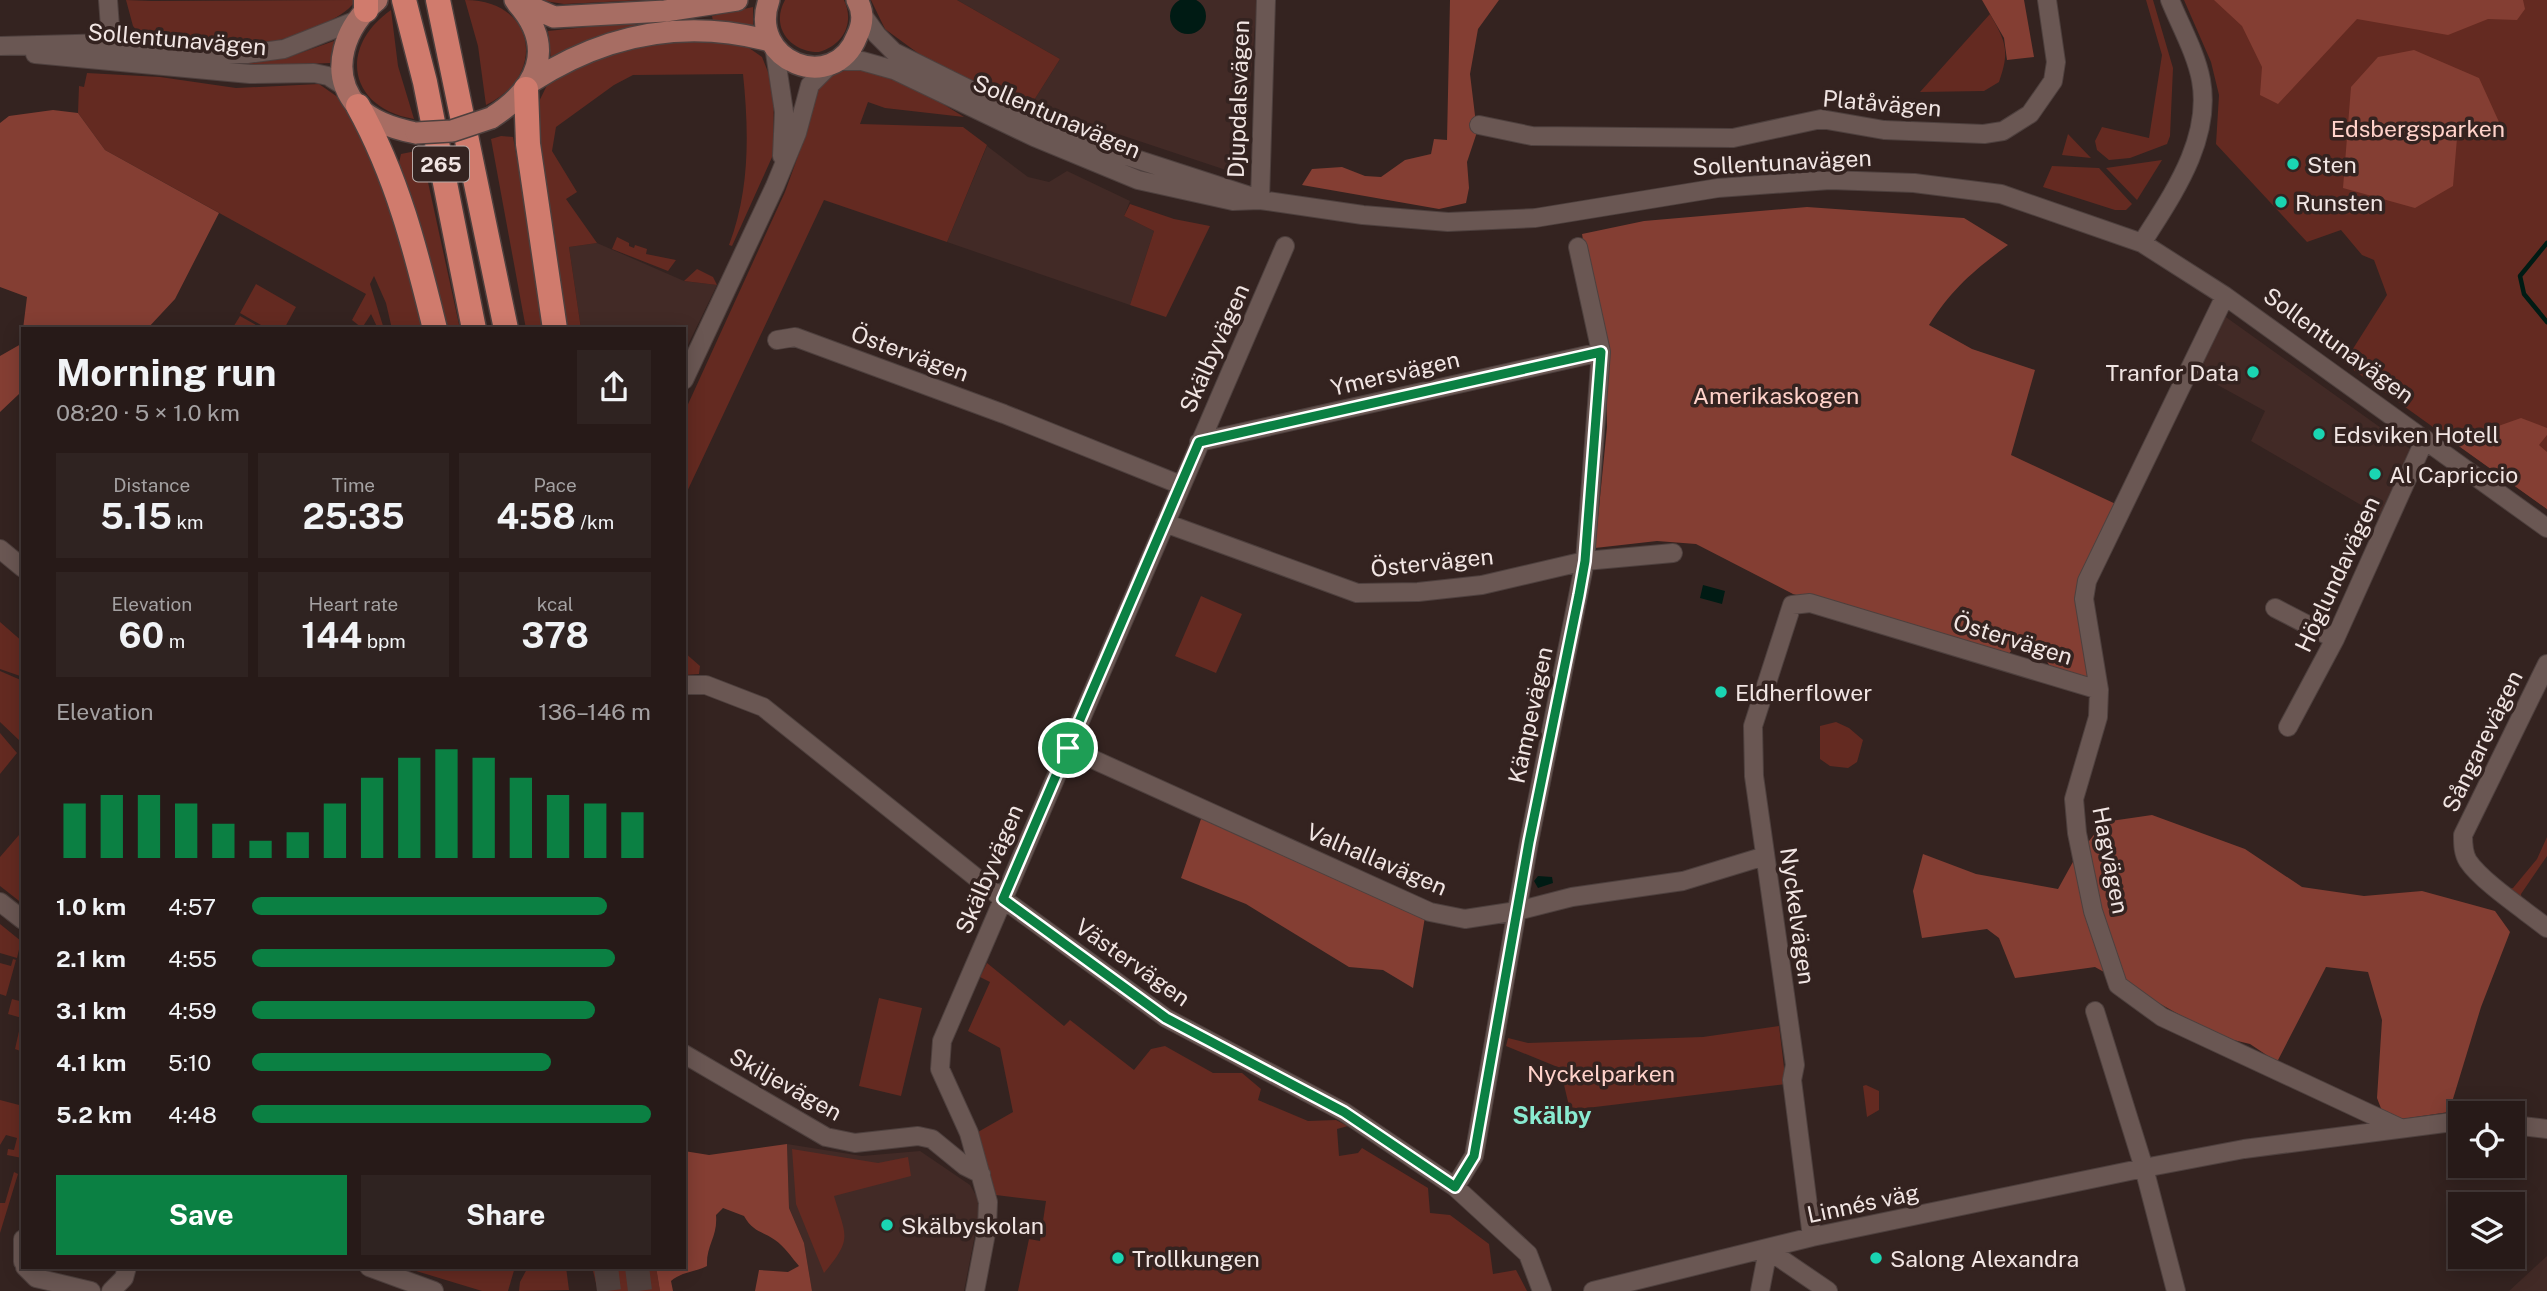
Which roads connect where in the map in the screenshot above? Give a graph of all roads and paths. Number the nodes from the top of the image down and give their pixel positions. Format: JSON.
{"nodes":[{"id":1,"x":108,"y":0,"type":"edge"},
{"id":2,"x":404,"y":0,"type":"edge"},
{"id":3,"x":438,"y":0,"type":"edge"},
{"id":4,"x":515,"y":0,"type":"edge"},
{"id":5,"x":737,"y":0,"type":"edge"},
{"id":6,"x":769,"y":0,"type":"edge"},
{"id":7,"x":1266,"y":0,"type":"edge"},
{"id":8,"x":2047,"y":0,"type":"edge"},
{"id":9,"x":2170,"y":0,"type":"edge"},
{"id":10,"x":859,"y":4,"type":"edge"},
{"id":11,"x":367,"y":7,"type":"edge"},
{"id":12,"x":772,"y":44,"type":"junction"},
{"id":13,"x":0,"y":49,"type":"edge"},
{"id":14,"x":112,"y":52,"type":"junction"},
{"id":15,"x":835,"y":63,"type":"junction"},
{"id":16,"x":529,"y":86,"type":"junction"},
{"id":17,"x":352,"y":97,"type":"junction"},
{"id":18,"x":1479,"y":125,"type":"dead end"},
{"id":19,"x":775,"y":187,"type":"junction"},
{"id":20,"x":1259,"y":200,"type":"junction"},
{"id":21,"x":2142,"y":243,"type":"junction"},
{"id":22,"x":1285,"y":246,"type":"dead end"},
{"id":23,"x":1578,"y":247,"type":"dead end"},
{"id":24,"x":2225,"y":296,"type":"junction"},
{"id":25,"x":435,"y":327,"type":"edge"},
{"id":26,"x":474,"y":327,"type":"edge"},
{"id":27,"x":506,"y":327,"type":"edge"},
{"id":28,"x":555,"y":327,"type":"edge"},
{"id":29,"x":777,"y":340,"type":"dead end"},
{"id":30,"x":1601,"y":352,"type":"junction"},
{"id":31,"x":686,"y":376,"type":"edge"},
{"id":32,"x":2425,"y":439,"type":"junction"},
{"id":33,"x":1199,"y":442,"type":"junction"},
{"id":34,"x":1181,"y":485,"type":"junction"},
{"id":35,"x":1165,"y":523,"type":"junction"},
{"id":36,"x":2547,"y":528,"type":"edge"},
{"id":37,"x":0,"y":549,"type":"edge"},
{"id":38,"x":1673,"y":553,"type":"dead end"},
{"id":39,"x":1585,"y":561,"type":"junction"},
{"id":40,"x":21,"y":566,"type":"edge"},
{"id":41,"x":1792,"y":605,"type":"joint"},
{"id":42,"x":2275,"y":608,"type":"dead end"},
{"id":43,"x":2335,"y":639,"type":"junction"},
{"id":44,"x":2547,"y":664,"type":"edge"},
{"id":45,"x":686,"y":685,"type":"edge"},
{"id":46,"x":2099,"y":690,"type":"junction"},
{"id":47,"x":2288,"y":727,"type":"dead end"},
{"id":48,"x":1068,"y":748,"type":"junction"},
{"id":49,"x":1765,"y":856,"type":"junction"},
{"id":50,"x":1003,"y":899,"type":"junction"},
{"id":51,"x":0,"y":902,"type":"edge"},
{"id":52,"x":1517,"y":911,"type":"junction"},
{"id":53,"x":21,"y":918,"type":"edge"},
{"id":54,"x":2547,"y":929,"type":"edge"},
{"id":55,"x":2095,"y":1011,"type":"dead end"},
{"id":56,"x":686,"y":1055,"type":"edge"},
{"id":57,"x":2448,"y":1122,"type":"edge"},
{"id":58,"x":2525,"y":1126,"type":"edge"},
{"id":59,"x":2398,"y":1127,"type":"junction"},
{"id":60,"x":2547,"y":1129,"type":"edge"},
{"id":61,"x":2144,"y":1168,"type":"junction"},
{"id":62,"x":981,"y":1174,"type":"junction"},
{"id":63,"x":1455,"y":1187,"type":"junction"},
{"id":64,"x":1812,"y":1237,"type":"junction"},
{"id":65,"x":1768,"y":1250,"type":"junction"},
{"id":66,"x":27,"y":1269,"type":"edge"},
{"id":67,"x":126,"y":1269,"type":"edge"},
{"id":68,"x":374,"y":1269,"type":"edge"},
{"id":69,"x":1642,"y":1286,"type":"edge"},
{"id":70,"x":91,"y":1291,"type":"edge"},
{"id":71,"x":111,"y":1291,"type":"edge"},
{"id":72,"x":434,"y":1291,"type":"edge"},
{"id":73,"x":975,"y":1291,"type":"edge"},
{"id":74,"x":1542,"y":1291,"type":"edge"},
{"id":75,"x":1593,"y":1291,"type":"edge"},
{"id":76,"x":1760,"y":1291,"type":"edge"},
{"id":77,"x":1828,"y":1291,"type":"edge"},
{"id":78,"x":2176,"y":1291,"type":"edge"}],
"edges":[{"from":1,"to":14,"type":"street"},
{"from":2,"to":26,"type":"highway","number":"265"},
{"from":3,"to":27,"type":"highway","number":"265"},
{"from":4,"to":5,"type":"main road"},
{"from":4,"to":16,"type":"main road"},
{"from":6,"to":12,"type":"main road"},
{"from":7,"to":20,"type":"street","name":"Djupdalsvägen"},
{"from":8,"to":18,"type":"street","name":"Platåvägen"},
{"from":9,"to":21,"type":"street"},
{"from":10,"to":15,"type":"main road"},
{"from":10,"to":20,"type":"street","name":"Sollentunavägen"},
{"from":11,"to":14,"type":"street","name":"Sollentunavägen"},
{"from":11,"to":17,"type":"main road"},
{"from":12,"to":15,"type":"main road"},
{"from":12,"to":16,"type":"main road"},
{"from":12,"to":19,"type":"street"},
{"from":13,"to":14,"type":"street","name":"Sollentunavägen"},
{"from":14,"to":17,"type":"street","name":"Sollentunavägen"},
{"from":15,"to":19,"type":"street"},
{"from":15,"to":20,"type":"street","name":"Sollentunavägen"},
{"from":16,"to":17,"type":"main road","bridge":true},
{"from":16,"to":28,"type":"highway"},
{"from":17,"to":25,"type":"highway"},
{"from":19,"to":31,"type":"street"},
{"from":20,"to":21,"type":"street","name":"Sollentunavägen"},
{"from":21,"to":24,"type":"street","name":"Sollentunavägen"},
{"from":22,"to":33,"type":"street","name":"Skälbyvägen"},
{"from":23,"to":30,"type":"street","name":"Kämpevägen"},
{"from":24,"to":32,"type":"street","name":"Sollentunavägen"},
{"from":24,"to":46,"type":"street","name":"Hagvägen"},
{"from":29,"to":34,"type":"street","name":"Östervägen"},
{"from":30,"to":33,"type":"street","name":"Ymersvägen"},
{"from":30,"to":39,"type":"street","name":"Kämpevägen"},
{"from":32,"to":36,"type":"street","name":"Sollentunavägen"},
{"from":32,"to":43,"type":"street","name":"Höglundavägen"},
{"from":33,"to":34,"type":"street","name":"Skälbyvägen"},
{"from":34,"to":35,"type":"street","name":"Skälbyvägen"},
{"from":35,"to":39,"type":"street","name":"Östervägen"},
{"from":35,"to":48,"type":"street","name":"Skälbyvägen"},
{"from":37,"to":40,"type":"street"},
{"from":38,"to":39,"type":"street","name":"Östervägen"},
{"from":39,"to":52,"type":"street","name":"Kämpevägen"},
{"from":41,"to":46,"type":"street","name":"Östervägen"},
{"from":41,"to":49,"type":"street","name":"Nyckelvägen"},
{"from":42,"to":43,"type":"street"},
{"from":43,"to":47,"type":"street","name":"Höglundavägen"},
{"from":44,"to":54,"type":"street","name":"Sångarevägen"},
{"from":45,"to":50,"type":"street","name":"Västervägen"},
{"from":46,"to":59,"type":"street","name":"Hagvägen"},
{"from":48,"to":50,"type":"street","name":"Skälbyvägen"},
{"from":48,"to":52,"type":"street","name":"Valhallavägen"},
{"from":49,"to":52,"type":"street","name":"Valhallavägen"},
{"from":49,"to":64,"type":"street","name":"Nyckelvägen"},
{"from":50,"to":62,"type":"street","name":"Skälbyvägen"},
{"from":50,"to":63,"type":"street","name":"Västervägen"},
{"from":51,"to":53,"type":"street"},
{"from":52,"to":63,"type":"street","name":"Kämpevägen"},
{"from":55,"to":61,"type":"street"},
{"from":56,"to":62,"type":"street","name":"Skiljevägen"},
{"from":57,"to":59,"type":"street","name":"Linnés väg"},
{"from":58,"to":60,"type":"street"},
{"from":59,"to":61,"type":"street","name":"Linnés väg"},
{"from":61,"to":64,"type":"street","name":"Linnés väg"},
{"from":61,"to":78,"type":"street"},
{"from":62,"to":73,"type":"street","name":"Skälbyvägen"},
{"from":63,"to":74,"type":"street","name":"Västervägen"},
{"from":64,"to":65,"type":"street","name":"Linnés väg"},
{"from":65,"to":69,"type":"street","name":"Linnés väg"},
{"from":65,"to":76,"type":"street"},
{"from":65,"to":77,"type":"street"},
{"from":66,"to":70,"type":"street"},
{"from":67,"to":71,"type":"street"},
{"from":68,"to":72,"type":"street"},
{"from":69,"to":75,"type":"street","name":"Linnés väg"}]}
